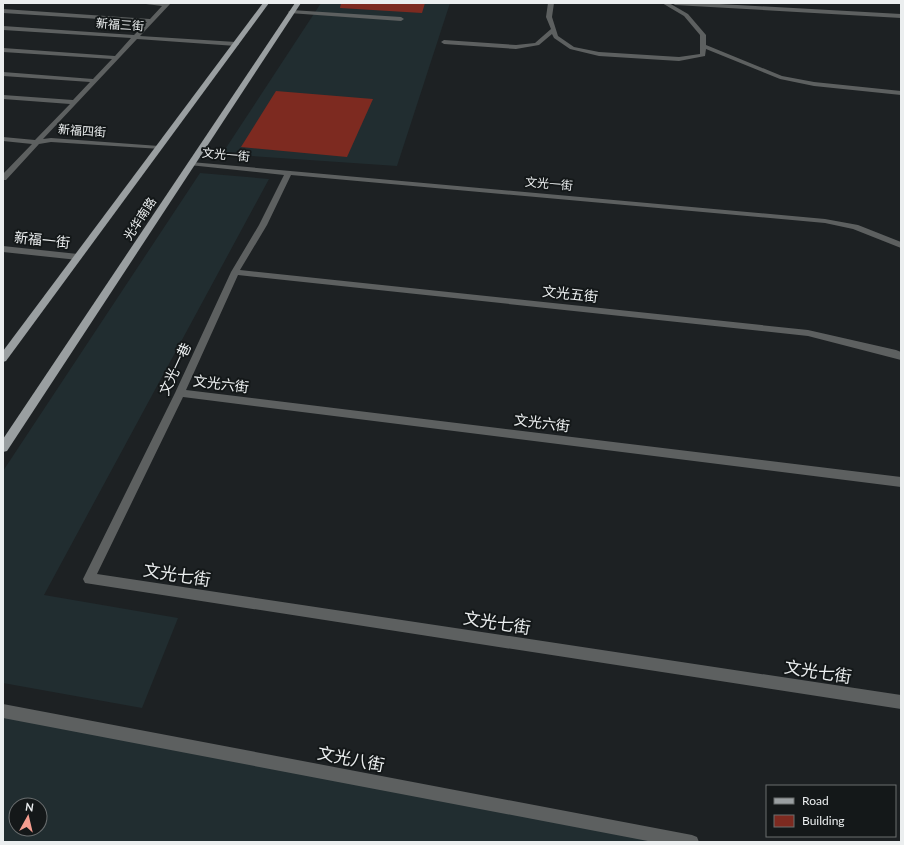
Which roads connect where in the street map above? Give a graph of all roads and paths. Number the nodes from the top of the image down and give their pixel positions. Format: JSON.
{"nodes":[{"id":1,"x":141,"y":3,"type":"edge"},
{"id":2,"x":266,"y":3,"type":"edge"},
{"id":3,"x":298,"y":3,"type":"edge"},
{"id":4,"x":551,"y":3,"type":"edge"},
{"id":5,"x":665,"y":3,"type":"edge"},
{"id":6,"x":675,"y":3,"type":"edge"},
{"id":7,"x":167,"y":4,"type":"edge"},
{"id":8,"x":3,"y":11,"type":"edge"},
{"id":9,"x":291,"y":12,"type":"junction"},
{"id":10,"x":901,"y":16,"type":"edge"},
{"id":11,"x":401,"y":20,"type":"dead end"},
{"id":12,"x":151,"y":21,"type":"junction"},
{"id":13,"x":3,"y":28,"type":"edge"},
{"id":14,"x":553,"y":30,"type":"junction"},
{"id":15,"x":136,"y":37,"type":"junction"},
{"id":16,"x":444,"y":42,"type":"dead end"},
{"id":17,"x":236,"y":44,"type":"junction"},
{"id":18,"x":703,"y":46,"type":"junction"},
{"id":19,"x":3,"y":50,"type":"edge"},
{"id":20,"x":117,"y":58,"type":"junction"},
{"id":21,"x":3,"y":74,"type":"edge"},
{"id":22,"x":94,"y":81,"type":"junction"},
{"id":23,"x":901,"y":93,"type":"edge"},
{"id":24,"x":3,"y":97,"type":"edge"},
{"id":25,"x":74,"y":102,"type":"junction"},
{"id":26,"x":3,"y":139,"type":"edge"},
{"id":27,"x":38,"y":142,"type":"junction"},
{"id":28,"x":158,"y":148,"type":"junction"},
{"id":29,"x":191,"y":164,"type":"junction"},
{"id":30,"x":289,"y":172,"type":"junction"},
{"id":31,"x":3,"y":178,"type":"edge"},
{"id":32,"x":901,"y":245,"type":"edge"},
{"id":33,"x":3,"y":249,"type":"edge"},
{"id":34,"x":78,"y":257,"type":"junction"},
{"id":35,"x":235,"y":272,"type":"junction"},
{"id":36,"x":901,"y":356,"type":"edge"},
{"id":37,"x":3,"y":358,"type":"edge"},
{"id":38,"x":180,"y":393,"type":"junction"},
{"id":39,"x":3,"y":448,"type":"edge"},
{"id":40,"x":901,"y":482,"type":"edge"},
{"id":41,"x":89,"y":578,"type":"joint"},
{"id":42,"x":901,"y":702,"type":"edge"},
{"id":43,"x":3,"y":711,"type":"edge"},
{"id":44,"x":692,"y":842,"type":"edge"}],
"edges":[{"from":1,"to":7,"type":"street"},
{"from":2,"to":17,"type":"main road","name":"光华南路"},
{"from":3,"to":9,"type":"main road","name":"光华南路"},
{"from":4,"to":14,"type":"street"},
{"from":5,"to":18,"type":"street"},
{"from":6,"to":10,"type":"street"},
{"from":7,"to":12,"type":"street"},
{"from":8,"to":12,"type":"street"},
{"from":9,"to":11,"type":"street"},
{"from":9,"to":29,"type":"main road","name":"光华南路"},
{"from":12,"to":15,"type":"street"},
{"from":13,"to":15,"type":"street","name":"新福三街"},
{"from":14,"to":16,"type":"street"},
{"from":14,"to":18,"type":"street"},
{"from":15,"to":17,"type":"street","name":"新福三街"},
{"from":15,"to":20,"type":"street"},
{"from":17,"to":28,"type":"main road","name":"光华南路"},
{"from":18,"to":23,"type":"street"},
{"from":19,"to":20,"type":"street"},
{"from":20,"to":22,"type":"street"},
{"from":21,"to":22,"type":"street"},
{"from":22,"to":25,"type":"street"},
{"from":24,"to":25,"type":"street"},
{"from":25,"to":27,"type":"street"},
{"from":26,"to":27,"type":"street","name":"新福四街"},
{"from":27,"to":28,"type":"street","name":"新福四街"},
{"from":27,"to":31,"type":"street"},
{"from":28,"to":34,"type":"main road","name":"光华南路"},
{"from":29,"to":30,"type":"street","name":"文光一街"},
{"from":29,"to":39,"type":"main road","name":"光华南路"},
{"from":30,"to":32,"type":"street","name":"文光一街"},
{"from":30,"to":35,"type":"street","name":"文光一巷"},
{"from":33,"to":34,"type":"street","name":"新福一街"},
{"from":34,"to":37,"type":"main road","name":"光华南路"},
{"from":35,"to":36,"type":"street","name":"文光五街"},
{"from":35,"to":38,"type":"street","name":"文光一巷"},
{"from":38,"to":40,"type":"street","name":"文光六街"},
{"from":38,"to":41,"type":"street","name":"文光一巷"},
{"from":41,"to":42,"type":"street","name":"文光七街"},
{"from":43,"to":44,"type":"street","name":"文光八街"}]}
